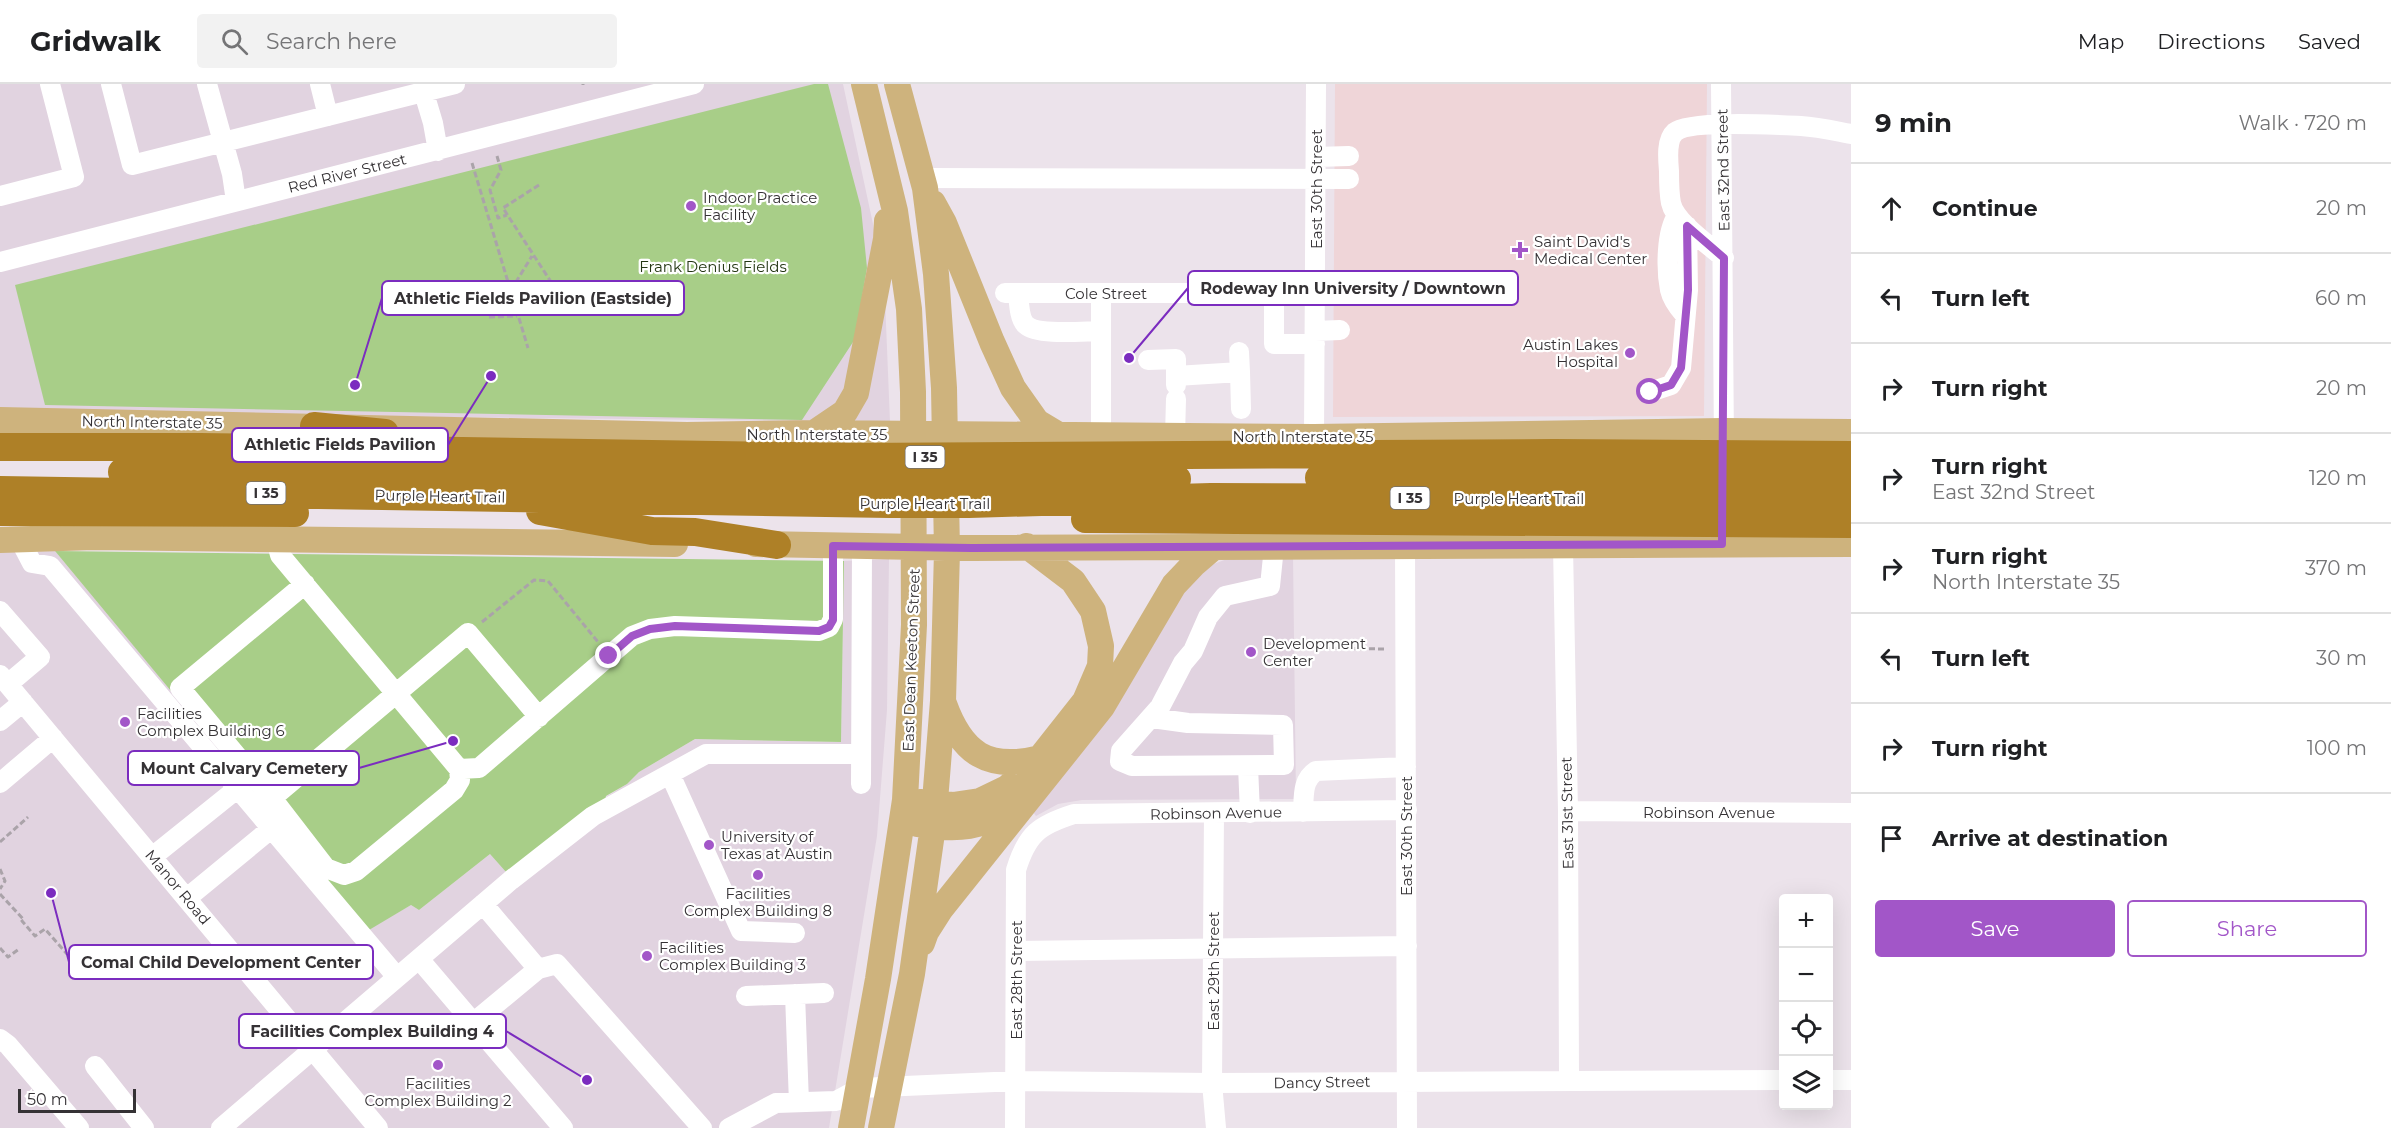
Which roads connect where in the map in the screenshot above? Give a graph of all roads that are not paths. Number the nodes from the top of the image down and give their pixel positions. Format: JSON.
{"nodes":[{"id":1,"x":50,"y":84,"type":"edge"},
{"id":2,"x":111,"y":84,"type":"edge"},
{"id":3,"x":207,"y":84,"type":"edge"},
{"id":4,"x":320,"y":84,"type":"edge"},
{"id":5,"x":456,"y":84,"type":"edge"},
{"id":6,"x":694,"y":84,"type":"edge"},
{"id":7,"x":864,"y":84,"type":"edge"},
{"id":8,"x":897,"y":84,"type":"edge"},
{"id":9,"x":1316,"y":84,"type":"edge"},
{"id":10,"x":1721,"y":84,"type":"edge"},
{"id":11,"x":424,"y":93,"type":"junction"},
{"id":12,"x":328,"y":116,"type":"junction"},
{"id":13,"x":1722,"y":125,"type":"junction"},
{"id":14,"x":1851,"y":134,"type":"edge"},
{"id":15,"x":222,"y":142,"type":"junction"},
{"id":16,"x":880,"y":143,"type":"junction"},
{"id":17,"x":438,"y":151,"type":"junction"},
{"id":18,"x":1349,"y":156,"type":"dead end"},
{"id":19,"x":1316,"y":158,"type":"junction"},
{"id":20,"x":1316,"y":179,"type":"junction"},
{"id":21,"x":1349,"y":179,"type":"dead end"},
{"id":22,"x":924,"y":183,"type":"junction"},
{"id":23,"x":0,"y":196,"type":"edge"},
{"id":24,"x":236,"y":201,"type":"junction"},
{"id":25,"x":1682,"y":221,"type":"junction"},
{"id":26,"x":1724,"y":258,"type":"junction"},
{"id":27,"x":0,"y":262,"type":"edge"},
{"id":28,"x":1101,"y":293,"type":"junction"},
{"id":29,"x":1274,"y":293,"type":"junction"},
{"id":30,"x":1316,"y":293,"type":"junction"},
{"id":31,"x":1340,"y":330,"type":"dead end"},
{"id":32,"x":1101,"y":331,"type":"junction"},
{"id":33,"x":1315,"y":337,"type":"junction"},
{"id":34,"x":1239,"y":352,"type":"dead end"},
{"id":35,"x":1148,"y":360,"type":"dead end"},
{"id":36,"x":1240,"y":372,"type":"junction"},
{"id":37,"x":1176,"y":387,"type":"junction"},
{"id":38,"x":1650,"y":392,"type":"dead end"},
{"id":39,"x":1241,"y":409,"type":"dead end"},
{"id":40,"x":0,"y":420,"type":"edge"},
{"id":41,"x":314,"y":426,"type":"junction"},
{"id":42,"x":1851,"y":432,"type":"edge"},
{"id":43,"x":814,"y":433,"type":"junction"},
{"id":44,"x":1057,"y":434,"type":"junction"},
{"id":45,"x":1514,"y":434,"type":"junction"},
{"id":46,"x":1101,"y":435,"type":"junction"},
{"id":47,"x":1175,"y":436,"type":"junction"},
{"id":48,"x":1314,"y":437,"type":"junction"},
{"id":49,"x":1724,"y":437,"type":"junction"},
{"id":50,"x":0,"y":447,"type":"edge"},
{"id":51,"x":1851,"y":455,"type":"edge"},
{"id":52,"x":0,"y":472,"type":"edge"},
{"id":53,"x":1851,"y":478,"type":"edge"},
{"id":54,"x":1140,"y":479,"type":"junction"},
{"id":55,"x":850,"y":480,"type":"junction"},
{"id":56,"x":0,"y":490,"type":"edge"},
{"id":57,"x":889,"y":493,"type":"junction"},
{"id":58,"x":972,"y":493,"type":"junction"},
{"id":59,"x":458,"y":496,"type":"junction"},
{"id":60,"x":1851,"y":499,"type":"edge"},
{"id":61,"x":0,"y":512,"type":"edge"},
{"id":62,"x":1851,"y":524,"type":"edge"},
{"id":63,"x":1722,"y":538,"type":"junction"},
{"id":64,"x":10,"y":540,"type":"edge"},
{"id":65,"x":276,"y":540,"type":"junction"},
{"id":66,"x":1851,"y":544,"type":"edge"},
{"id":67,"x":777,"y":545,"type":"junction"},
{"id":68,"x":1405,"y":545,"type":"junction"},
{"id":69,"x":833,"y":546,"type":"junction"},
{"id":70,"x":1027,"y":546,"type":"junction"},
{"id":71,"x":1563,"y":546,"type":"junction"},
{"id":72,"x":862,"y":547,"type":"junction"},
{"id":73,"x":1214,"y":547,"type":"junction"},
{"id":74,"x":1274,"y":547,"type":"junction"},
{"id":75,"x":305,"y":584,"type":"junction"},
{"id":76,"x":0,"y":610,"type":"edge"},
{"id":77,"x":4,"y":679,"type":"edge"},
{"id":78,"x":396,"y":694,"type":"junction"},
{"id":79,"x":943,"y":701,"type":"junction"},
{"id":80,"x":23,"y":702,"type":"junction"},
{"id":81,"x":538,"y":717,"type":"junction"},
{"id":82,"x":1152,"y":718,"type":"junction"},
{"id":83,"x":0,"y":721,"type":"edge"},
{"id":84,"x":53,"y":738,"type":"junction"},
{"id":85,"x":861,"y":754,"type":"junction"},
{"id":86,"x":1040,"y":758,"type":"junction"},
{"id":87,"x":1248,"y":766,"type":"junction"},
{"id":88,"x":1406,"y":767,"type":"junction"},
{"id":89,"x":459,"y":769,"type":"junction"},
{"id":90,"x":670,"y":774,"type":"junction"},
{"id":91,"x":0,"y":783,"type":"edge"},
{"id":92,"x":861,"y":784,"type":"dead end"},
{"id":93,"x":238,"y":788,"type":"junction"},
{"id":94,"x":272,"y":798,"type":"junction"},
{"id":95,"x":1025,"y":802,"type":"junction"},
{"id":96,"x":1407,"y":810,"type":"junction"},
{"id":97,"x":904,"y":811,"type":"junction"},
{"id":98,"x":1568,"y":811,"type":"junction"},
{"id":99,"x":1303,"y":812,"type":"junction"},
{"id":100,"x":1214,"y":813,"type":"junction"},
{"id":101,"x":1250,"y":813,"type":"junction"},
{"id":102,"x":1851,"y":813,"type":"edge"},
{"id":103,"x":934,"y":815,"type":"junction"},
{"id":104,"x":272,"y":828,"type":"junction"},
{"id":105,"x":1032,"y":836,"type":"joint"},
{"id":106,"x":152,"y":857,"type":"junction"},
{"id":107,"x":187,"y":898,"type":"junction"},
{"id":108,"x":483,"y":904,"type":"junction"},
{"id":109,"x":795,"y":933,"type":"dead end"},
{"id":110,"x":1407,"y":946,"type":"junction"},
{"id":111,"x":1213,"y":948,"type":"junction"},
{"id":112,"x":1016,"y":951,"type":"junction"},
{"id":113,"x":419,"y":959,"type":"junction"},
{"id":114,"x":538,"y":969,"type":"junction"},
{"id":115,"x":912,"y":974,"type":"junction"},
{"id":116,"x":397,"y":978,"type":"junction"},
{"id":117,"x":824,"y":993,"type":"dead end"},
{"id":118,"x":795,"y":994,"type":"junction"},
{"id":119,"x":746,"y":996,"type":"dead end"},
{"id":120,"x":473,"y":1023,"type":"junction"},
{"id":121,"x":0,"y":1039,"type":"edge"},
{"id":122,"x":313,"y":1050,"type":"junction"},
{"id":123,"x":94,"y":1066,"type":"dead end"},
{"id":124,"x":1569,"y":1080,"type":"junction"},
{"id":125,"x":1779,"y":1080,"type":"edge"},
{"id":126,"x":1833,"y":1080,"type":"edge"},
{"id":127,"x":1851,"y":1080,"type":"edge"},
{"id":128,"x":1017,"y":1081,"type":"junction"},
{"id":129,"x":1407,"y":1081,"type":"junction"},
{"id":130,"x":1212,"y":1083,"type":"junction"},
{"id":131,"x":891,"y":1087,"type":"junction"},
{"id":132,"x":860,"y":1088,"type":"junction"},
{"id":133,"x":800,"y":1103,"type":"junction"},
{"id":134,"x":79,"y":1128,"type":"edge"},
{"id":135,"x":144,"y":1128,"type":"edge"},
{"id":136,"x":221,"y":1128,"type":"edge"},
{"id":137,"x":378,"y":1128,"type":"edge"},
{"id":138,"x":563,"y":1128,"type":"edge"},
{"id":139,"x":702,"y":1128,"type":"edge"},
{"id":140,"x":729,"y":1128,"type":"edge"},
{"id":141,"x":851,"y":1128,"type":"edge"},
{"id":142,"x":881,"y":1128,"type":"edge"},
{"id":143,"x":1015,"y":1128,"type":"edge"},
{"id":144,"x":1216,"y":1128,"type":"edge"},
{"id":145,"x":1407,"y":1128,"type":"edge"}],
"edges":[{"from":1,"to":23,"type":"street"},
{"from":2,"to":15,"type":"street"},
{"from":3,"to":15,"type":"street"},
{"from":4,"to":12,"type":"street"},
{"from":5,"to":11,"type":"street"},
{"from":6,"to":17,"type":"street","name":"Red River Street"},
{"from":7,"to":16,"type":"main road","name":"East Dean Keeton Street"},
{"from":8,"to":22,"type":"main road","name":"East Dean Keeton Street"},
{"from":9,"to":19,"type":"street","name":"East 30th Street"},
{"from":10,"to":13,"type":"street","name":"East 32nd Street"},
{"from":11,"to":12,"type":"street"},
{"from":11,"to":17,"type":"street"},
{"from":12,"to":15,"type":"street"},
{"from":13,"to":14,"type":"street"},
{"from":13,"to":25,"type":"street"},
{"from":13,"to":26,"type":"street","name":"East 32nd Street"},
{"from":15,"to":24,"type":"street"},
{"from":16,"to":43,"type":"main road"},
{"from":16,"to":97,"type":"main road","name":"East Dean Keeton Street"},
{"from":17,"to":24,"type":"street","name":"Red River Street"},
{"from":18,"to":19,"type":"street"},
{"from":19,"to":20,"type":"street","name":"East 30th Street"},
{"from":20,"to":21,"type":"street"},
{"from":20,"to":22,"type":"street"},
{"from":20,"to":30,"type":"street","name":"East 30th Street"},
{"from":22,"to":44,"type":"main road"},
{"from":22,"to":79,"type":"main road","name":"East Dean Keeton Street"},
{"from":24,"to":27,"type":"street","name":"Red River Street"},
{"from":25,"to":26,"type":"street"},
{"from":25,"to":38,"type":"street"},
{"from":26,"to":49,"type":"street","name":"East 32nd Street"},
{"from":28,"to":29,"type":"street","name":"Cole Street"},
{"from":28,"to":32,"type":"street"},
{"from":28,"to":32,"type":"street","name":"Cole Street"},
{"from":29,"to":30,"type":"street","name":"Cole Street"},
{"from":29,"to":33,"type":"street"},
{"from":30,"to":33,"type":"street","name":"East 30th Street"},
{"from":31,"to":33,"type":"street"},
{"from":32,"to":46,"type":"street"},
{"from":33,"to":48,"type":"street","name":"East 30th Street"},
{"from":34,"to":36,"type":"street"},
{"from":35,"to":37,"type":"street"},
{"from":36,"to":37,"type":"street"},
{"from":36,"to":39,"type":"street"},
{"from":37,"to":47,"type":"street"},
{"from":40,"to":41,"type":"main road","name":"North Interstate 35"},
{"from":41,"to":43,"type":"main road","name":"North Interstate 35"},
{"from":41,"to":55,"type":"highway"},
{"from":42,"to":49,"type":"main road","name":"North Interstate 35"},
{"from":43,"to":44,"type":"main road","name":"North Interstate 35"},
{"from":44,"to":46,"type":"main road","name":"North Interstate 35"},
{"from":45,"to":48,"type":"main road","name":"North Interstate 35"},
{"from":45,"to":49,"type":"main road","name":"North Interstate 35"},
{"from":45,"to":54,"type":"highway"},
{"from":46,"to":47,"type":"main road","name":"North Interstate 35"},
{"from":47,"to":48,"type":"main road","name":"North Interstate 35"},
{"from":49,"to":63,"type":"street","name":"East 32nd Street"},
{"from":50,"to":51,"type":"highway","number":"I 35"},
{"from":52,"to":55,"type":"highway","name":"Purple Heart Trail","number":"I 35"},
{"from":53,"to":54,"type":"highway","name":"Purple Heart Trail","number":"I 35"},
{"from":54,"to":58,"type":"highway","name":"Purple Heart Trail","number":"I 35"},
{"from":55,"to":57,"type":"highway","name":"Purple Heart Trail","number":"I 35"},
{"from":56,"to":59,"type":"highway","name":"Purple Heart Trail","number":"I 35"},
{"from":57,"to":58,"type":"highway","name":"Purple Heart Trail","number":"I 35"},
{"from":57,"to":59,"type":"highway","name":"Purple Heart Trail","number":"I 35"},
{"from":58,"to":60,"type":"highway","name":"Purple Heart Trail","number":"I 35"},
{"from":59,"to":67,"type":"highway"},
{"from":61,"to":62,"type":"highway","name":"Purple Heart Trail","number":"I 35"},
{"from":63,"to":66,"type":"main road"},
{"from":63,"to":71,"type":"main road"},
{"from":64,"to":65,"type":"main road"},
{"from":64,"to":93,"type":"street"},
{"from":65,"to":67,"type":"main road"},
{"from":65,"to":75,"type":"street"},
{"from":67,"to":69,"type":"main road"},
{"from":68,"to":71,"type":"main road"},
{"from":68,"to":74,"type":"main road"},
{"from":68,"to":88,"type":"street","name":"East 30th Street"},
{"from":69,"to":72,"type":"main road"},
{"from":69,"to":81,"type":"street"},
{"from":70,"to":72,"type":"main road"},
{"from":70,"to":73,"type":"main road"},
{"from":70,"to":86,"type":"main road"},
{"from":71,"to":98,"type":"street","name":"East 31st Street"},
{"from":72,"to":85,"type":"street"},
{"from":73,"to":74,"type":"main road"},
{"from":73,"to":95,"type":"main road"},
{"from":74,"to":82,"type":"street"},
{"from":75,"to":78,"type":"street"},
{"from":75,"to":94,"type":"street"},
{"from":76,"to":77,"type":"street"},
{"from":77,"to":80,"type":"street","name":"Manor Road"},
{"from":78,"to":81,"type":"street"},
{"from":78,"to":89,"type":"street"},
{"from":78,"to":94,"type":"street"},
{"from":79,"to":86,"type":"main road"},
{"from":79,"to":103,"type":"main road","name":"East Dean Keeton Street"},
{"from":80,"to":83,"type":"street"},
{"from":80,"to":84,"type":"street","name":"Manor Road"},
{"from":81,"to":89,"type":"street"},
{"from":82,"to":87,"type":"street"},
{"from":82,"to":87,"type":"street"},
{"from":84,"to":91,"type":"street"},
{"from":84,"to":106,"type":"street","name":"Manor Road"},
{"from":85,"to":90,"type":"street"},
{"from":85,"to":92,"type":"street"},
{"from":86,"to":103,"type":"main road"},
{"from":87,"to":101,"type":"street"},
{"from":88,"to":96,"type":"street","name":"East 30th Street"},
{"from":88,"to":99,"type":"street"},
{"from":89,"to":94,"type":"street"},
{"from":90,"to":108,"type":"street"},
{"from":90,"to":109,"type":"street"},
{"from":93,"to":104,"type":"street"},
{"from":93,"to":106,"type":"street"},
{"from":95,"to":103,"type":"main road"},
{"from":95,"to":115,"type":"main road"},
{"from":96,"to":99,"type":"street","name":"Robinson Avenue"},
{"from":96,"to":110,"type":"street","name":"East 30th Street"},
{"from":97,"to":103,"type":"main road"},
{"from":97,"to":132,"type":"main road","name":"East Dean Keeton Street"},
{"from":98,"to":102,"type":"street","name":"Robinson Avenue"},
{"from":98,"to":124,"type":"street","name":"East 31st Street"},
{"from":99,"to":101,"type":"street","name":"Robinson Avenue"},
{"from":100,"to":101,"type":"street","name":"Robinson Avenue"},
{"from":100,"to":105,"type":"street","name":"Robinson Avenue"},
{"from":100,"to":111,"type":"street","name":"East 29th Street"},
{"from":103,"to":115,"type":"main road","name":"East Dean Keeton Street"},
{"from":104,"to":107,"type":"street"},
{"from":104,"to":116,"type":"street"},
{"from":105,"to":112,"type":"street","name":"East 28th Street"},
{"from":106,"to":107,"type":"street","name":"Manor Road"},
{"from":107,"to":122,"type":"street","name":"Manor Road"},
{"from":108,"to":113,"type":"street"},
{"from":108,"to":114,"type":"street"},
{"from":110,"to":111,"type":"street"},
{"from":110,"to":129,"type":"street","name":"East 30th Street"},
{"from":111,"to":112,"type":"street"},
{"from":111,"to":130,"type":"street","name":"East 29th Street"},
{"from":112,"to":128,"type":"street","name":"East 28th Street"},
{"from":113,"to":116,"type":"street"},
{"from":113,"to":120,"type":"street"},
{"from":114,"to":120,"type":"street"},
{"from":114,"to":139,"type":"street"},
{"from":115,"to":131,"type":"main road","name":"East Dean Keeton Street"},
{"from":116,"to":122,"type":"street"},
{"from":117,"to":118,"type":"street"},
{"from":118,"to":119,"type":"street"},
{"from":118,"to":133,"type":"street"},
{"from":120,"to":138,"type":"street"},
{"from":121,"to":134,"type":"street"},
{"from":122,"to":136,"type":"street"},
{"from":122,"to":137,"type":"street","name":"Manor Road"},
{"from":123,"to":135,"type":"street"},
{"from":124,"to":125,"type":"street","name":"Dancy Street"},
{"from":124,"to":129,"type":"street","name":"Dancy Street"},
{"from":126,"to":127,"type":"street"},
{"from":128,"to":130,"type":"street","name":"Dancy Street"},
{"from":128,"to":131,"type":"street","name":"Dancy Street"},
{"from":128,"to":143,"type":"street","name":"East 28th Street"},
{"from":129,"to":130,"type":"street","name":"Dancy Street"},
{"from":129,"to":145,"type":"street","name":"East 30th Street"},
{"from":130,"to":144,"type":"street","name":"East 29th Street"},
{"from":131,"to":132,"type":"street","name":"Dancy Street"},
{"from":131,"to":142,"type":"main road","name":"East Dean Keeton Street"},
{"from":132,"to":133,"type":"street"},
{"from":132,"to":141,"type":"main road","name":"East Dean Keeton Street"},
{"from":133,"to":140,"type":"street"}]}
